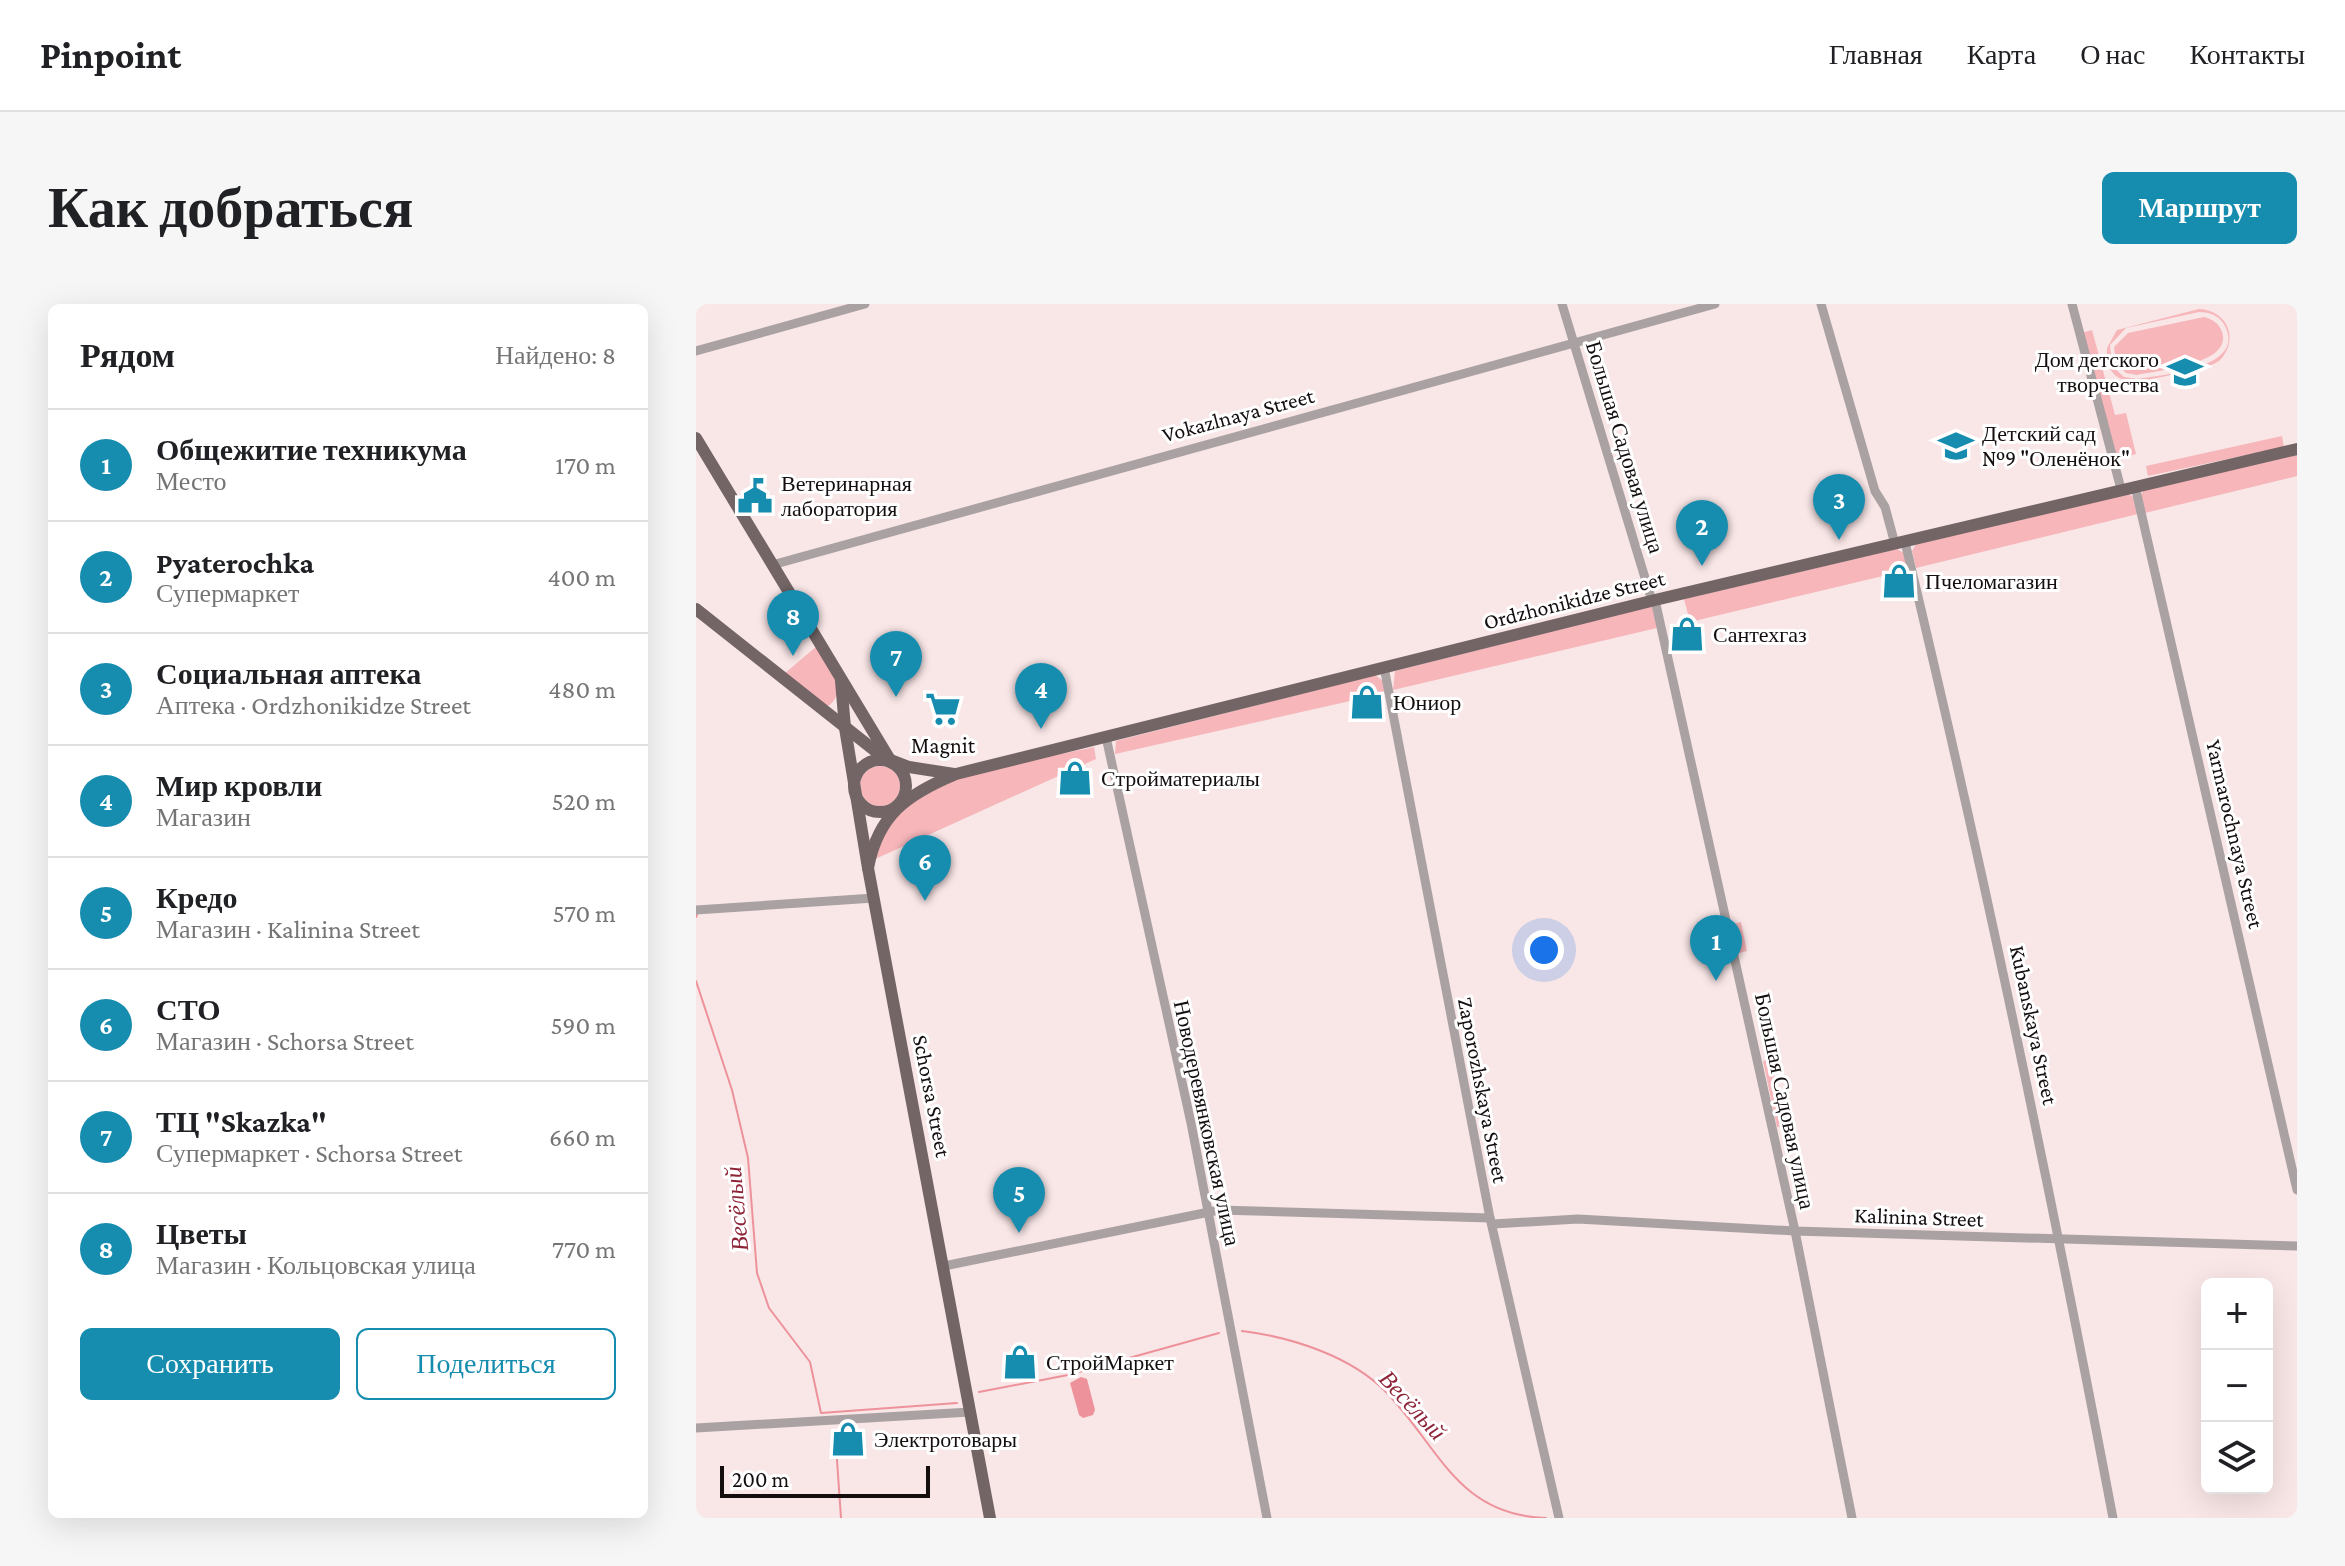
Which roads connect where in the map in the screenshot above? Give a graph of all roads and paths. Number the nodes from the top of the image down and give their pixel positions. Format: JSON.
{"nodes":[{"id":1,"x":865,"y":304,"type":"edge"},
{"id":2,"x":1562,"y":304,"type":"edge"},
{"id":3,"x":1715,"y":304,"type":"edge"},
{"id":4,"x":1821,"y":304,"type":"edge"},
{"id":5,"x":2072,"y":304,"type":"edge"},
{"id":6,"x":1575,"y":343,"type":"junction"},
{"id":7,"x":696,"y":351,"type":"edge"},
{"id":8,"x":696,"y":438,"type":"edge"},
{"id":9,"x":2297,"y":449,"type":"edge"},
{"id":10,"x":2135,"y":486,"type":"junction"},
{"id":11,"x":2121,"y":489,"type":"junction"},
{"id":12,"x":1900,"y":543,"type":"junction"},
{"id":13,"x":772,"y":565,"type":"junction"},
{"id":14,"x":1654,"y":600,"type":"junction"},
{"id":15,"x":696,"y":609,"type":"edge"},
{"id":16,"x":1384,"y":667,"type":"junction"},
{"id":17,"x":841,"y":681,"type":"junction"},
{"id":18,"x":845,"y":728,"type":"junction"},
{"id":19,"x":1106,"y":737,"type":"junction"},
{"id":20,"x":892,"y":763,"type":"junction"},
{"id":21,"x":956,"y":774,"type":"junction"},
{"id":22,"x":854,"y":791,"type":"junction"},
{"id":23,"x":898,"y":805,"type":"junction"},
{"id":24,"x":868,"y":868,"type":"junction"},
{"id":25,"x":874,"y":898,"type":"junction"},
{"id":26,"x":696,"y":910,"type":"edge"},
{"id":27,"x":2297,"y":1190,"type":"edge"},
{"id":28,"x":1208,"y":1213,"type":"junction"},
{"id":29,"x":1492,"y":1221,"type":"junction"},
{"id":30,"x":1795,"y":1231,"type":"junction"},
{"id":31,"x":2061,"y":1239,"type":"junction"},
{"id":32,"x":2297,"y":1246,"type":"edge"},
{"id":33,"x":944,"y":1266,"type":"junction"},
{"id":34,"x":970,"y":1412,"type":"junction"},
{"id":35,"x":696,"y":1428,"type":"edge"},
{"id":36,"x":990,"y":1518,"type":"edge"},
{"id":37,"x":1267,"y":1518,"type":"edge"},
{"id":38,"x":1559,"y":1518,"type":"edge"},
{"id":39,"x":1852,"y":1518,"type":"edge"},
{"id":40,"x":2113,"y":1518,"type":"edge"}],
"edges":[{"from":1,"to":7,"type":"street"},
{"from":2,"to":6,"type":"street","name":"Большая Садовая улица"},
{"from":3,"to":6,"type":"street","name":"Vokazlnaya Street"},
{"from":4,"to":12,"type":"street","name":"Kubanskaya Street"},
{"from":5,"to":11,"type":"street"},
{"from":6,"to":13,"type":"street","name":"Vokazlnaya Street"},
{"from":6,"to":14,"type":"street","name":"Большая Садовая улица"},
{"from":8,"to":13,"type":"main road","name":"Schorsa Street"},
{"from":9,"to":10,"type":"main road","name":"Ordzhonikidze Street"},
{"from":10,"to":11,"type":"main road","name":"Ordzhonikidze Street"},
{"from":10,"to":27,"type":"street","name":"Yarmarochnaya Street"},
{"from":11,"to":12,"type":"main road","name":"Ordzhonikidze Street"},
{"from":12,"to":14,"type":"main road","name":"Ordzhonikidze Street"},
{"from":12,"to":31,"type":"street","name":"Kubanskaya Street"},
{"from":13,"to":17,"type":"main road","name":"Schorsa Street"},
{"from":14,"to":16,"type":"main road","name":"Ordzhonikidze Street"},
{"from":14,"to":30,"type":"street","name":"Большая Садовая улица"},
{"from":15,"to":18,"type":"main road"},
{"from":16,"to":19,"type":"main road","name":"Ordzhonikidze Street"},
{"from":16,"to":29,"type":"street","name":"Zaporozhskaya Street"},
{"from":17,"to":18,"type":"main road","name":"Schorsa Street"},
{"from":17,"to":20,"type":"main road","name":"Schorsa Street"},
{"from":18,"to":20,"type":"main road"},
{"from":18,"to":22,"type":"main road","name":"Schorsa Street"},
{"from":19,"to":21,"type":"main road","name":"Ordzhonikidze Street"},
{"from":19,"to":28,"type":"street","name":"Новодеревянковская улица"},
{"from":20,"to":21,"type":"main road"},
{"from":20,"to":22,"type":"main road"},
{"from":20,"to":23,"type":"main road"},
{"from":21,"to":23,"type":"main road"},
{"from":22,"to":23,"type":"main road"},
{"from":22,"to":24,"type":"main road","name":"Schorsa Street"},
{"from":23,"to":24,"type":"main road"},
{"from":24,"to":25,"type":"main road","name":"Schorsa Street"},
{"from":25,"to":26,"type":"street"},
{"from":25,"to":33,"type":"main road","name":"Schorsa Street"},
{"from":28,"to":29,"type":"street","name":"Kalinina Street"},
{"from":28,"to":33,"type":"street","name":"Kalinina Street"},
{"from":28,"to":37,"type":"street","name":"Новодеревянковская улица"},
{"from":29,"to":30,"type":"street","name":"Kalinina Street"},
{"from":29,"to":38,"type":"street","name":"Zaporozhskaya Street"},
{"from":30,"to":31,"type":"street","name":"Kalinina Street"},
{"from":30,"to":39,"type":"street","name":"Большая Садовая улица"},
{"from":31,"to":32,"type":"street","name":"Kalinina Street"},
{"from":31,"to":40,"type":"street","name":"Kubanskaya Street"},
{"from":33,"to":34,"type":"main road","name":"Schorsa Street"},
{"from":34,"to":35,"type":"street"},
{"from":34,"to":36,"type":"main road","name":"Schorsa Street"}]}
